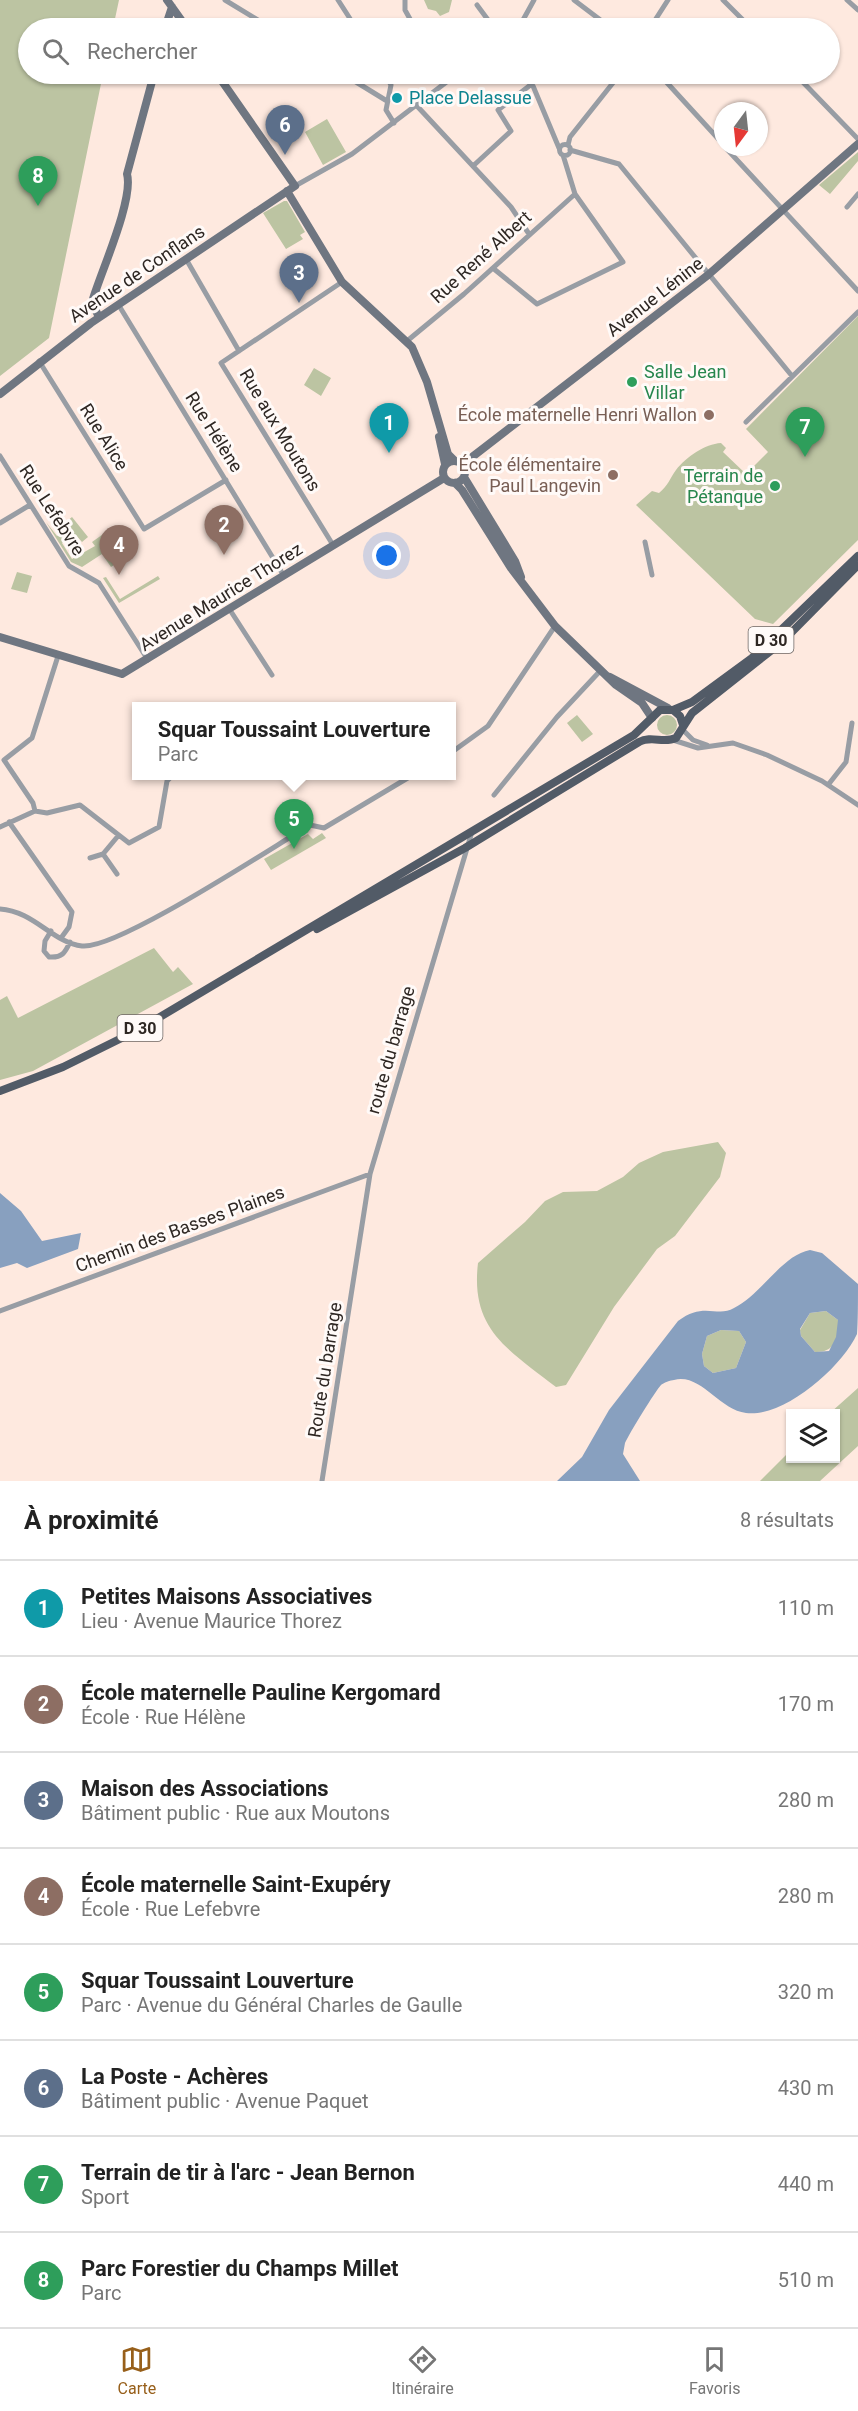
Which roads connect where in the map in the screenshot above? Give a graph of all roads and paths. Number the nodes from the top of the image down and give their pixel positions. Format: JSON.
{"nodes":[{"id":1,"x":225,"y":0,"type":"edge"},
{"id":2,"x":338,"y":0,"type":"edge"},
{"id":3,"x":405,"y":0,"type":"edge"},
{"id":4,"x":534,"y":0,"type":"edge"},
{"id":5,"x":574,"y":0,"type":"edge"},
{"id":6,"x":668,"y":0,"type":"edge"},
{"id":7,"x":723,"y":0,"type":"edge"},
{"id":8,"x":847,"y":0,"type":"edge"},
{"id":9,"x":170,"y":4,"type":"edge"},
{"id":10,"x":477,"y":5,"type":"dead end"},
{"id":11,"x":858,"y":10,"type":"edge"},
{"id":12,"x":180,"y":18,"type":"edge"},
{"id":13,"x":255,"y":18,"type":"edge"},
{"id":14,"x":350,"y":18,"type":"edge"},
{"id":15,"x":409,"y":18,"type":"edge"},
{"id":16,"x":487,"y":18,"type":"edge"},
{"id":17,"x":524,"y":18,"type":"edge"},
{"id":18,"x":598,"y":18,"type":"edge"},
{"id":19,"x":656,"y":18,"type":"edge"},
{"id":20,"x":741,"y":18,"type":"edge"},
{"id":21,"x":151,"y":84,"type":"edge"},
{"id":22,"x":224,"y":84,"type":"edge"},
{"id":23,"x":359,"y":84,"type":"edge"},
{"id":24,"x":391,"y":84,"type":"edge"},
{"id":25,"x":444,"y":84,"type":"edge"},
{"id":26,"x":532,"y":84,"type":"edge"},
{"id":27,"x":533,"y":84,"type":"edge"},
{"id":28,"x":612,"y":84,"type":"edge"},
{"id":29,"x":668,"y":84,"type":"edge"},
{"id":30,"x":805,"y":84,"type":"edge"},
{"id":31,"x":387,"y":101,"type":"junction"},
{"id":32,"x":417,"y":105,"type":"junction"},
{"id":33,"x":394,"y":123,"type":"junction"},
{"id":34,"x":714,"y":135,"type":"edge"},
{"id":35,"x":858,"y":139,"type":"edge"},
{"id":36,"x":858,"y":144,"type":"edge"},
{"id":37,"x":569,"y":147,"type":"junction"},
{"id":38,"x":559,"y":148,"type":"junction"},
{"id":39,"x":563,"y":155,"type":"junction"},
{"id":40,"x":733,"y":156,"type":"edge"},
{"id":41,"x":473,"y":166,"type":"junction"},
{"id":42,"x":295,"y":186,"type":"junction"},
{"id":43,"x":287,"y":191,"type":"junction"},
{"id":44,"x":575,"y":194,"type":"junction"},
{"id":45,"x":858,"y":194,"type":"edge"},
{"id":46,"x":847,"y":207,"type":"dead end"},
{"id":47,"x":782,"y":209,"type":"junction"},
{"id":48,"x":529,"y":234,"type":"junction"},
{"id":49,"x":186,"y":259,"type":"junction"},
{"id":50,"x":494,"y":268,"type":"junction"},
{"id":51,"x":708,"y":275,"type":"junction"},
{"id":52,"x":342,"y":282,"type":"junction"},
{"id":53,"x":858,"y":291,"type":"edge"},
{"id":54,"x":118,"y":304,"type":"junction"},
{"id":55,"x":858,"y":312,"type":"edge"},
{"id":56,"x":99,"y":317,"type":"junction"},
{"id":57,"x":407,"y":341,"type":"junction"},
{"id":58,"x":239,"y":351,"type":"junction"},
{"id":59,"x":39,"y":362,"type":"junction"},
{"id":60,"x":792,"y":376,"type":"junction"},
{"id":61,"x":0,"y":394,"type":"edge"},
{"id":62,"x":746,"y":422,"type":"dead end"},
{"id":63,"x":439,"y":427,"type":"junction"},
{"id":64,"x":0,"y":456,"type":"edge"},
{"id":65,"x":454,"y":460,"type":"junction"},
{"id":66,"x":446,"y":464,"type":"junction"},
{"id":67,"x":463,"y":464,"type":"junction"},
{"id":68,"x":464,"y":477,"type":"junction"},
{"id":69,"x":444,"y":478,"type":"junction"},
{"id":70,"x":226,"y":480,"type":"junction"},
{"id":71,"x":455,"y":483,"type":"junction"},
{"id":72,"x":30,"y":505,"type":"junction"},
{"id":73,"x":0,"y":523,"type":"edge"},
{"id":74,"x":645,"y":542,"type":"dead end"},
{"id":75,"x":333,"y":545,"type":"junction"},
{"id":76,"x":858,"y":556,"type":"edge"},
{"id":77,"x":858,"y":565,"type":"edge"},
{"id":78,"x":652,"y":574,"type":"dead end"},
{"id":79,"x":284,"y":576,"type":"junction"},
{"id":80,"x":523,"y":584,"type":"junction"},
{"id":81,"x":230,"y":610,"type":"junction"},
{"id":82,"x":555,"y":627,"type":"junction"},
{"id":83,"x":0,"y":637,"type":"edge"},
{"id":84,"x":58,"y":656,"type":"junction"},
{"id":85,"x":148,"y":660,"type":"junction"},
{"id":86,"x":601,"y":670,"type":"junction"},
{"id":87,"x":272,"y":675,"type":"dead end"},
{"id":88,"x":608,"y":677,"type":"junction"},
{"id":89,"x":671,"y":709,"type":"junction"},
{"id":90,"x":651,"y":719,"type":"junction"},
{"id":91,"x":852,"y":723,"type":"dead end"},
{"id":92,"x":682,"y":727,"type":"junction"},
{"id":93,"x":657,"y":738,"type":"junction"},
{"id":94,"x":671,"y":740,"type":"junction"},
{"id":95,"x":707,"y":745,"type":"junction"},
{"id":96,"x":456,"y":749,"type":"edge"},
{"id":97,"x":2,"y":759,"type":"edge"},
{"id":98,"x":168,"y":780,"type":"edge"},
{"id":99,"x":404,"y":780,"type":"edge"},
{"id":100,"x":828,"y":785,"type":"junction"},
{"id":101,"x":494,"y":795,"type":"dead end"},
{"id":102,"x":858,"y":805,"type":"edge"},
{"id":103,"x":35,"y":811,"type":"junction"},
{"id":104,"x":9,"y":822,"type":"junction"},
{"id":105,"x":0,"y":826,"type":"edge"},
{"id":106,"x":473,"y":831,"type":"junction"},
{"id":107,"x":118,"y":836,"type":"junction"},
{"id":108,"x":465,"y":848,"type":"junction"},
{"id":109,"x":103,"y":854,"type":"junction"},
{"id":110,"x":90,"y":858,"type":"dead end"},
{"id":111,"x":117,"y":874,"type":"dead end"},
{"id":112,"x":0,"y":909,"type":"edge"},
{"id":113,"x":51,"y":931,"type":"junction"},
{"id":114,"x":62,"y":938,"type":"junction"},
{"id":115,"x":70,"y":942,"type":"junction"},
{"id":116,"x":273,"y":951,"type":"junction"},
{"id":117,"x":0,"y":1091,"type":"edge"},
{"id":118,"x":370,"y":1174,"type":"junction"},
{"id":119,"x":357,"y":1263,"type":"joint"},
{"id":120,"x":0,"y":1311,"type":"edge"},
{"id":121,"x":322,"y":1481,"type":"edge"}],
"edges":[{"from":1,"to":13,"type":"street"},
{"from":2,"to":14,"type":"street"},
{"from":3,"to":15,"type":"street"},
{"from":4,"to":17,"type":"street"},
{"from":5,"to":18,"type":"street"},
{"from":6,"to":19,"type":"street"},
{"from":7,"to":20,"type":"street"},
{"from":8,"to":11,"type":"street"},
{"from":9,"to":12,"type":"street"},
{"from":10,"to":16,"type":"street"},
{"from":21,"to":56,"type":"street"},
{"from":22,"to":42,"type":"street"},
{"from":23,"to":31,"type":"street"},
{"from":24,"to":31,"type":"street"},
{"from":25,"to":32,"type":"street"},
{"from":26,"to":41,"type":"street"},
{"from":27,"to":38,"type":"street"},
{"from":28,"to":37,"type":"street"},
{"from":29,"to":34,"type":"street"},
{"from":30,"to":35,"type":"street"},
{"from":31,"to":33,"type":"street"},
{"from":32,"to":33,"type":"street"},
{"from":32,"to":41,"type":"street"},
{"from":33,"to":42,"type":"street"},
{"from":36,"to":47,"type":"street","name":"Avenue Lénine"},
{"from":37,"to":38,"type":"street"},
{"from":37,"to":39,"type":"street"},
{"from":37,"to":51,"type":"street"},
{"from":38,"to":39,"type":"street"},
{"from":39,"to":44,"type":"street"},
{"from":40,"to":47,"type":"street"},
{"from":41,"to":48,"type":"street"},
{"from":42,"to":43,"type":"street","name":"Avenue de Conflans"},
{"from":43,"to":49,"type":"street","name":"Avenue de Conflans"},
{"from":43,"to":52,"type":"street"},
{"from":44,"to":48,"type":"street","name":"Rue René Albert"},
{"from":44,"to":50,"type":"street"},
{"from":45,"to":46,"type":"street"},
{"from":47,"to":51,"type":"street","name":"Avenue Lénine"},
{"from":47,"to":53,"type":"street"},
{"from":48,"to":50,"type":"street","name":"Rue René Albert"},
{"from":49,"to":54,"type":"street","name":"Avenue de Conflans"},
{"from":49,"to":58,"type":"street"},
{"from":50,"to":57,"type":"street","name":"Rue René Albert"},
{"from":51,"to":60,"type":"street"},
{"from":51,"to":67,"type":"street","name":"Avenue Lénine"},
{"from":52,"to":57,"type":"street"},
{"from":52,"to":58,"type":"street","name":"Rue aux Moutons"},
{"from":54,"to":56,"type":"street","name":"Avenue de Conflans"},
{"from":54,"to":70,"type":"street","name":"Rue Hélène"},
{"from":55,"to":60,"type":"street"},
{"from":56,"to":59,"type":"street","name":"Avenue de Conflans"},
{"from":57,"to":63,"type":"street"},
{"from":58,"to":75,"type":"street","name":"Rue aux Moutons"},
{"from":59,"to":61,"type":"street","name":"Avenue de Conflans"},
{"from":59,"to":70,"type":"street","name":"Rue Alice"},
{"from":60,"to":62,"type":"street"},
{"from":63,"to":65,"type":"street"},
{"from":63,"to":66,"type":"street"},
{"from":64,"to":72,"type":"street","name":"Rue Lefebvre"},
{"from":65,"to":66,"type":"street"},
{"from":65,"to":67,"type":"street"},
{"from":66,"to":69,"type":"street"},
{"from":67,"to":68,"type":"street"},
{"from":68,"to":71,"type":"street"},
{"from":68,"to":80,"type":"street"},
{"from":69,"to":71,"type":"street"},
{"from":69,"to":75,"type":"street","name":"Avenue Maurice Thorez"},
{"from":70,"to":79,"type":"street","name":"Rue Hélène"},
{"from":71,"to":80,"type":"street"},
{"from":72,"to":73,"type":"street"},
{"from":72,"to":85,"type":"street","name":"Rue Lefebvre"},
{"from":74,"to":78,"type":"street"},
{"from":75,"to":79,"type":"street","name":"Avenue Maurice Thorez"},
{"from":76,"to":89,"type":"main road","number":"D 30"},
{"from":77,"to":92,"type":"main road","number":"D 30"},
{"from":79,"to":81,"type":"street","name":"Avenue Maurice Thorez"},
{"from":80,"to":82,"type":"street"},
{"from":81,"to":85,"type":"street","name":"Avenue Maurice Thorez"},
{"from":81,"to":87,"type":"street"},
{"from":82,"to":86,"type":"street"},
{"from":82,"to":96,"type":"street"},
{"from":83,"to":84,"type":"street","name":"Avenue Maurice Thorez"},
{"from":84,"to":85,"type":"street","name":"Avenue Maurice Thorez"},
{"from":84,"to":97,"type":"street"},
{"from":86,"to":88,"type":"street"},
{"from":86,"to":101,"type":"street"},
{"from":88,"to":89,"type":"street"},
{"from":88,"to":90,"type":"street"},
{"from":89,"to":90,"type":"main road"},
{"from":89,"to":92,"type":"main road"},
{"from":90,"to":93,"type":"main road"},
{"from":90,"to":106,"type":"main road","number":"D 30"},
{"from":91,"to":100,"type":"street"},
{"from":92,"to":94,"type":"main road"},
{"from":92,"to":95,"type":"street"},
{"from":93,"to":94,"type":"main road"},
{"from":93,"to":108,"type":"main road","number":"D 30"},
{"from":94,"to":95,"type":"street"},
{"from":95,"to":100,"type":"street"},
{"from":97,"to":103,"type":"street"},
{"from":98,"to":107,"type":"street"},
{"from":99,"to":115,"type":"street"},
{"from":100,"to":102,"type":"street"},
{"from":103,"to":104,"type":"street"},
{"from":103,"to":107,"type":"street"},
{"from":104,"to":105,"type":"street"},
{"from":104,"to":114,"type":"street"},
{"from":106,"to":108,"type":"street","name":"route du barrage"},
{"from":106,"to":116,"type":"main road","number":"D 30"},
{"from":107,"to":109,"type":"street"},
{"from":108,"to":116,"type":"main road","number":"D 30"},
{"from":108,"to":118,"type":"street","name":"route du barrage"},
{"from":109,"to":110,"type":"street"},
{"from":109,"to":111,"type":"street"},
{"from":112,"to":113,"type":"street"},
{"from":113,"to":114,"type":"street"},
{"from":113,"to":115,"type":"street"},
{"from":114,"to":115,"type":"street"},
{"from":116,"to":117,"type":"main road","number":"D 30"},
{"from":118,"to":119,"type":"street","name":"route du barrage"},
{"from":118,"to":120,"type":"street","name":"Chemin des Basses Plaines"},
{"from":119,"to":121,"type":"street","name":"Route du barrage"}]}
